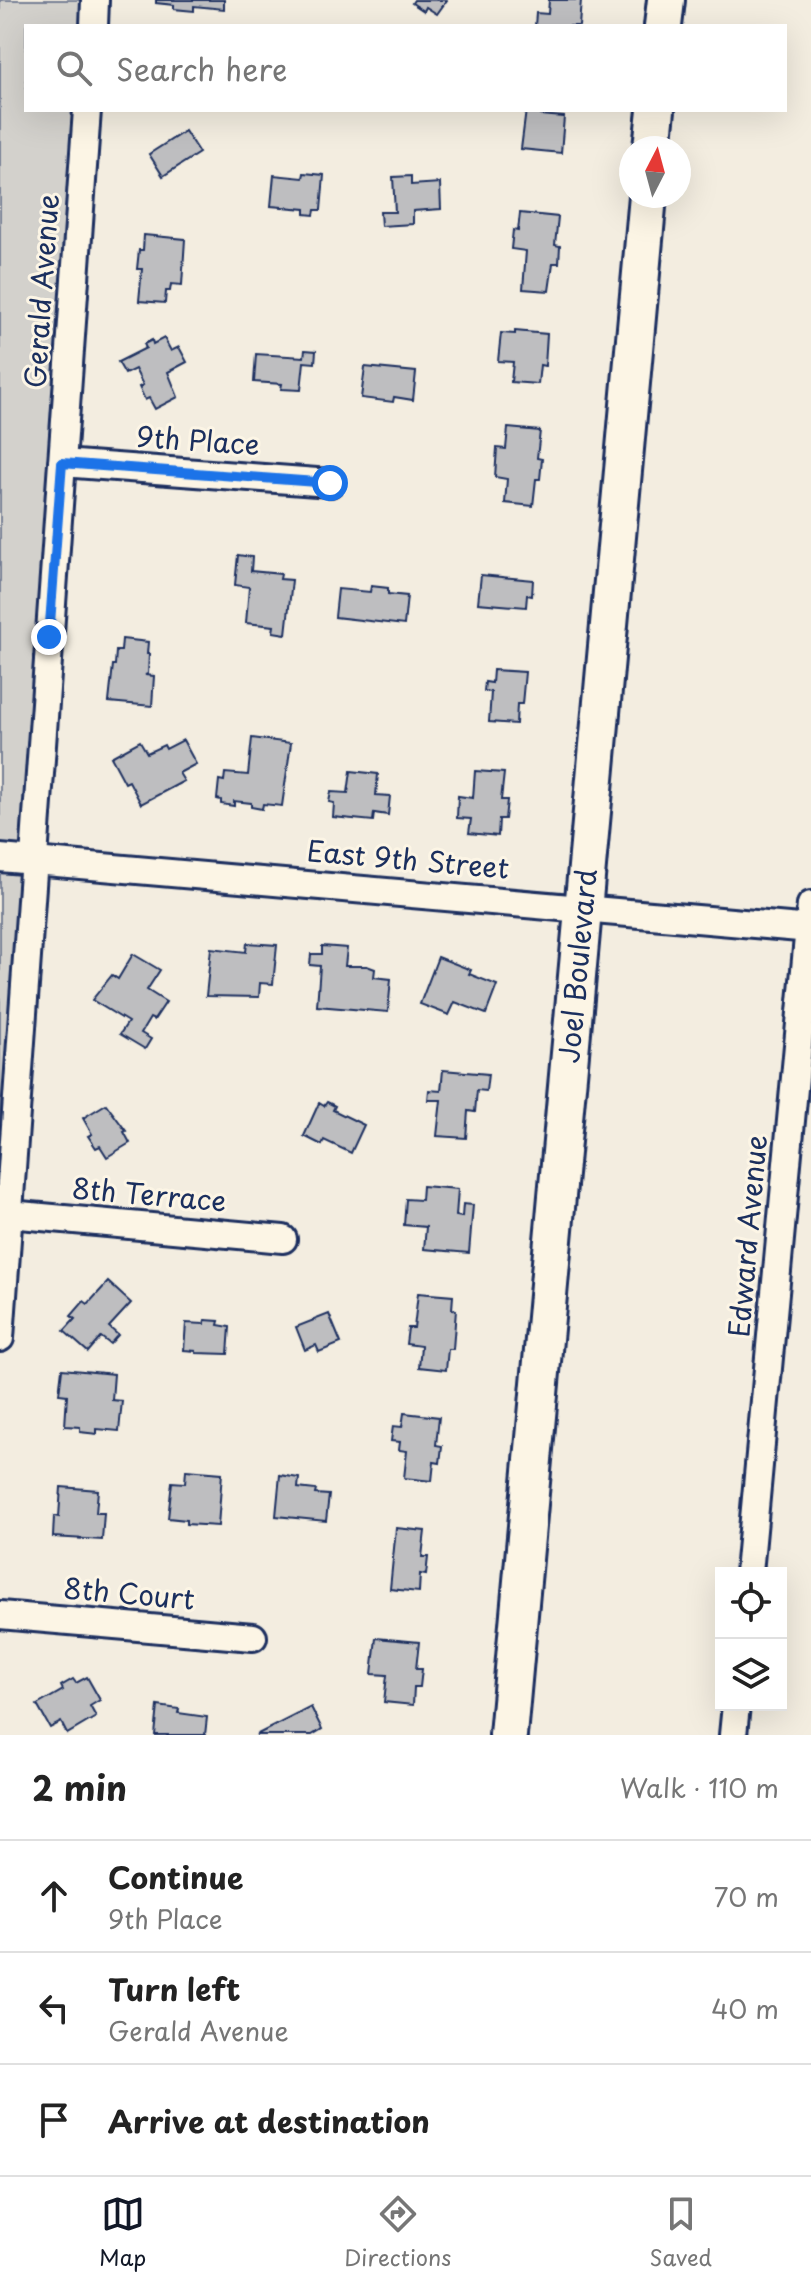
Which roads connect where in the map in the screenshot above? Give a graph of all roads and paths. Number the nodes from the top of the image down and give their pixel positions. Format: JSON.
{"nodes":[{"id":1,"x":95,"y":0,"type":"edge"},
{"id":2,"x":666,"y":0,"type":"edge"},
{"id":3,"x":94,"y":24,"type":"edge"},
{"id":4,"x":663,"y":24,"type":"edge"},
{"id":5,"x":87,"y":112,"type":"edge"},
{"id":6,"x":656,"y":112,"type":"edge"},
{"id":7,"x":653,"y":136,"type":"edge"},
{"id":8,"x":647,"y":208,"type":"edge"},
{"id":9,"x":62,"y":463,"type":"junction"},
{"id":10,"x":330,"y":483,"type":"dead end"},
{"id":11,"x":0,"y":858,"type":"edge"},
{"id":12,"x":34,"y":861,"type":"junction"},
{"id":13,"x":583,"y":907,"type":"junction"},
{"id":14,"x":810,"y":921,"type":"edge"},
{"id":15,"x":9,"y":1214,"type":"junction"},
{"id":16,"x":283,"y":1239,"type":"dead end"},
{"id":17,"x":0,"y":1338,"type":"edge"},
{"id":18,"x":750,"y":1567,"type":"edge"},
{"id":19,"x":0,"y":1615,"type":"edge"},
{"id":20,"x":253,"y":1637,"type":"dead end"},
{"id":21,"x":735,"y":1711,"type":"edge"},
{"id":22,"x":508,"y":1735,"type":"edge"},
{"id":23,"x":733,"y":1735,"type":"edge"}],
"edges":[{"from":1,"to":3,"type":"street"},
{"from":2,"to":4,"type":"main road"},
{"from":5,"to":9,"type":"street","name":"Gerald Avenue"},
{"from":6,"to":7,"type":"main road"},
{"from":8,"to":13,"type":"main road","name":"Joel Boulevard"},
{"from":9,"to":10,"type":"street","name":"9th Place"},
{"from":9,"to":12,"type":"street","name":"Gerald Avenue"},
{"from":11,"to":12,"type":"street","name":"East 9th Street"},
{"from":12,"to":13,"type":"street","name":"East 9th Street"},
{"from":12,"to":15,"type":"street","name":"Gerald Avenue"},
{"from":13,"to":14,"type":"street","name":"East 9th Street"},
{"from":13,"to":22,"type":"main road","name":"Joel Boulevard"},
{"from":14,"to":18,"type":"street","name":"Edward Avenue"},
{"from":15,"to":16,"type":"street","name":"8th Terrace"},
{"from":15,"to":17,"type":"street","name":"Gerald Avenue"},
{"from":19,"to":20,"type":"street","name":"8th Court"},
{"from":21,"to":23,"type":"street"}]}
